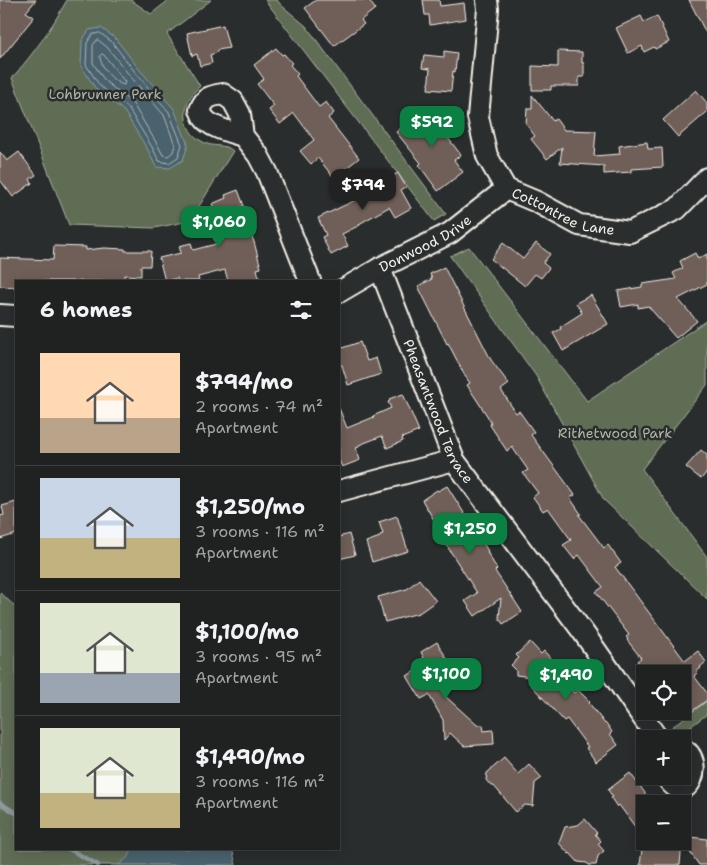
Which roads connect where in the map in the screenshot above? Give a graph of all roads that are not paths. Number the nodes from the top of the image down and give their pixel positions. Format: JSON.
{"nodes":[{"id":1,"x":487,"y":0,"type":"edge"},
{"id":2,"x":243,"y":136,"type":"dead end"},
{"id":3,"x":707,"y":178,"type":"edge"},
{"id":4,"x":506,"y":189,"type":"junction"},
{"id":5,"x":380,"y":268,"type":"junction"},
{"id":6,"x":310,"y":280,"type":"edge"},
{"id":7,"x":340,"y":291,"type":"edge"},
{"id":8,"x":0,"y":315,"type":"edge"},
{"id":9,"x":15,"y":316,"type":"edge"},
{"id":10,"x":454,"y":460,"type":"junction"},
{"id":11,"x":340,"y":491,"type":"edge"},
{"id":12,"x":652,"y":730,"type":"edge"},
{"id":13,"x":691,"y":752,"type":"edge"},
{"id":14,"x":674,"y":785,"type":"edge"}],
"edges":[{"from":1,"to":4,"type":"street","name":"Cottontree Lane"},
{"from":2,"to":6,"type":"street"},
{"from":3,"to":4,"type":"street","name":"Cottontree Lane"},
{"from":4,"to":5,"type":"street","name":"Donwood Drive"},
{"from":5,"to":7,"type":"street","name":"Donwood Drive"},
{"from":5,"to":10,"type":"street","name":"Pheasantwood Terrace"},
{"from":8,"to":9,"type":"street"},
{"from":10,"to":11,"type":"street"},
{"from":10,"to":12,"type":"street","name":"Pheasantwood Terrace"},
{"from":13,"to":14,"type":"street"}]}
